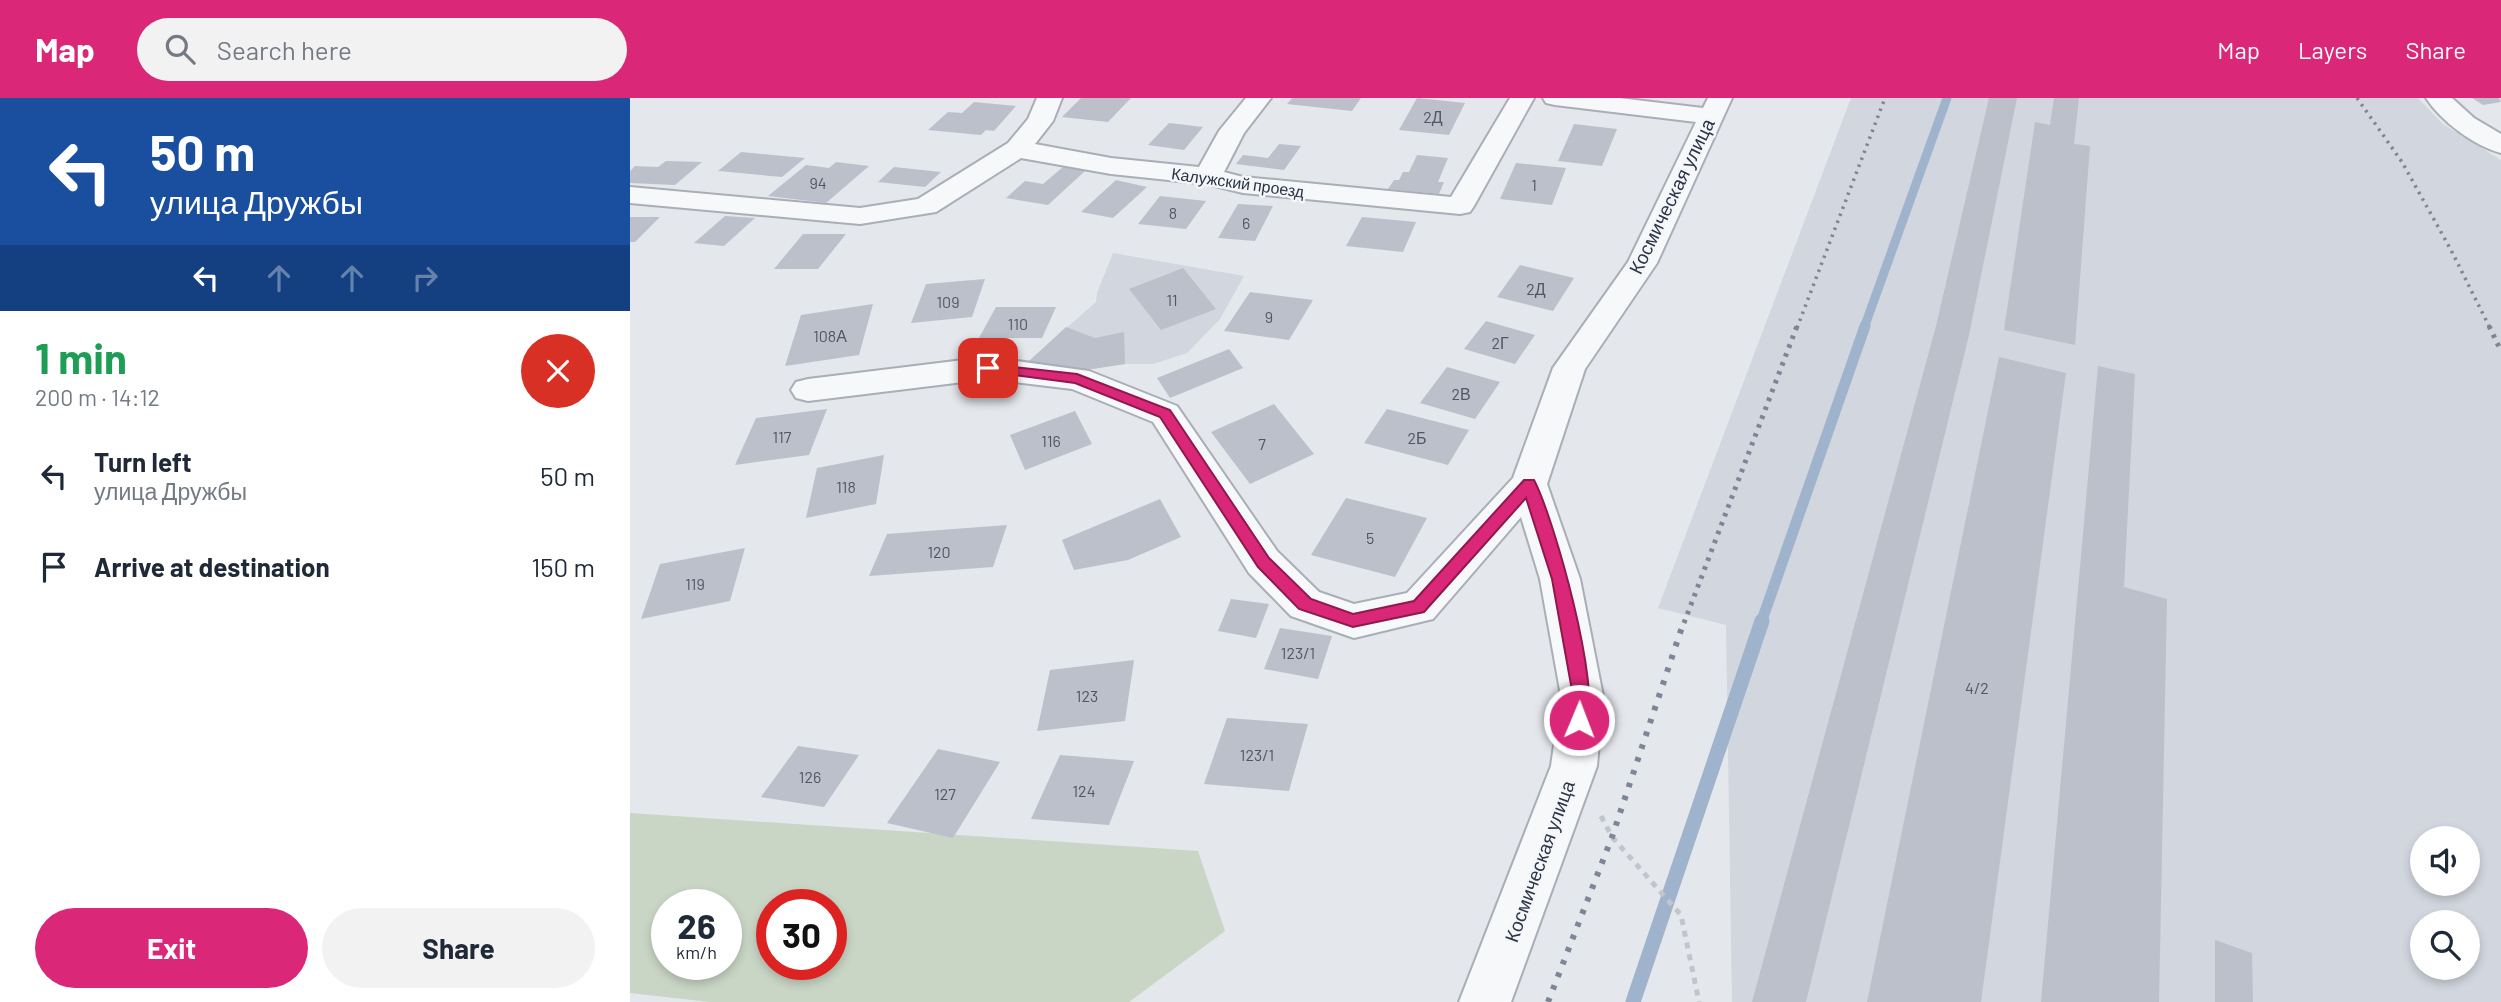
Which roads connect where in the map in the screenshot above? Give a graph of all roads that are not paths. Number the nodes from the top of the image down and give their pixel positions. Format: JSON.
{"nodes":[{"id":1,"x":1050,"y":98,"type":"edge"},
{"id":2,"x":1259,"y":98,"type":"edge"},
{"id":3,"x":1522,"y":98,"type":"edge"},
{"id":4,"x":1555,"y":98,"type":"edge"},
{"id":5,"x":2438,"y":98,"type":"edge"},
{"id":6,"x":1715,"y":107,"type":"edge"},
{"id":7,"x":2501,"y":145,"type":"edge"},
{"id":8,"x":1017,"y":149,"type":"junction"},
{"id":9,"x":1208,"y":176,"type":"junction"},
{"id":10,"x":630,"y":195,"type":"edge"},
{"id":11,"x":808,"y":390,"type":"dead end"},
{"id":12,"x":1529,"y":484,"type":"junction"},
{"id":13,"x":1485,"y":1002,"type":"edge"}],
"edges":[{"from":1,"to":8,"type":"street"},
{"from":2,"to":9,"type":"street"},
{"from":3,"to":9,"type":"street","name":"Калужский проезд"},
{"from":4,"to":6,"type":"street"},
{"from":5,"to":7,"type":"street"},
{"from":6,"to":12,"type":"street","name":"Космическая улица"},
{"from":8,"to":9,"type":"street","name":"Калужский проезд"},
{"from":8,"to":10,"type":"street"},
{"from":11,"to":12,"type":"street"},
{"from":12,"to":13,"type":"street","name":"Космическая улица"}]}
